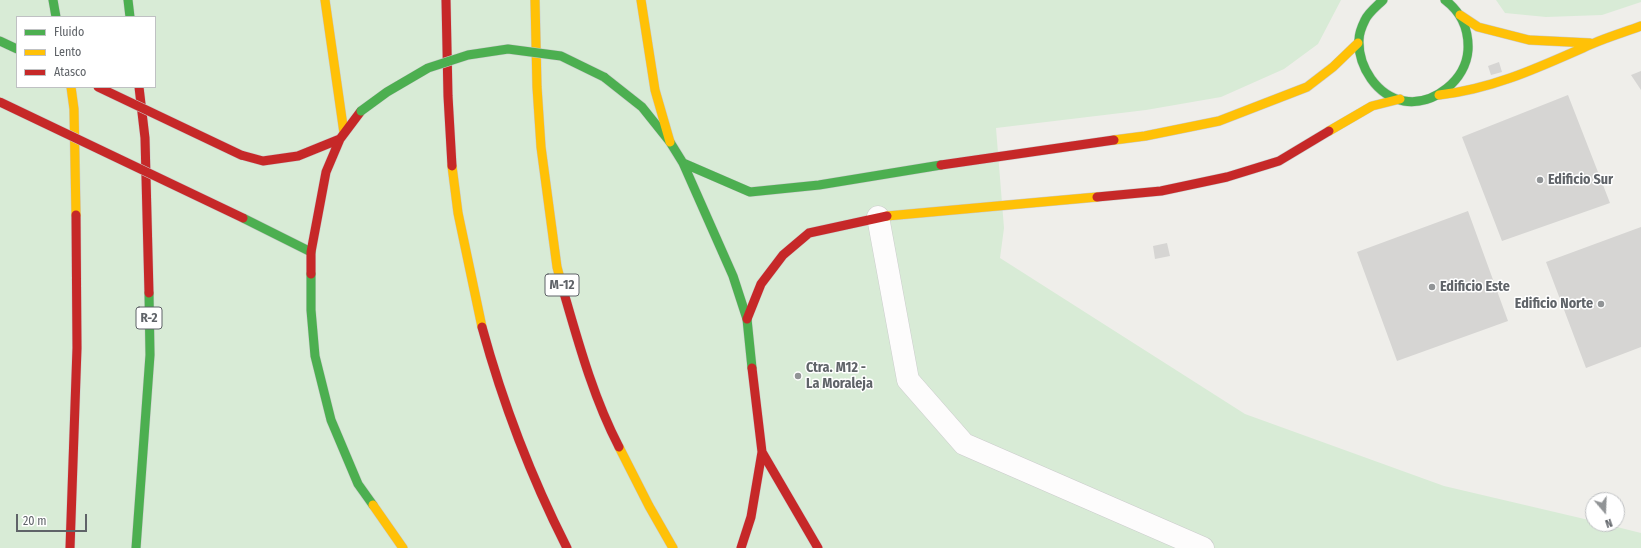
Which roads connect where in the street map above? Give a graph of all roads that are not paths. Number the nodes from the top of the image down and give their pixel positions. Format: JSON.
{"nodes":[{"id":1,"x":53,"y":0,"type":"edge"},
{"id":2,"x":60,"y":0,"type":"edge"},
{"id":3,"x":128,"y":0,"type":"edge"},
{"id":4,"x":325,"y":0,"type":"edge"},
{"id":5,"x":446,"y":0,"type":"edge"},
{"id":6,"x":535,"y":0,"type":"edge"},
{"id":7,"x":641,"y":0,"type":"edge"},
{"id":8,"x":1383,"y":0,"type":"edge"},
{"id":9,"x":1445,"y":0,"type":"edge"},
{"id":10,"x":56,"y":16,"type":"edge"},
{"id":11,"x":62,"y":16,"type":"edge"},
{"id":12,"x":130,"y":16,"type":"edge"},
{"id":13,"x":1460,"y":16,"type":"junction"},
{"id":14,"x":1641,"y":26,"type":"edge"},
{"id":15,"x":0,"y":41,"type":"edge"},
{"id":16,"x":1358,"y":43,"type":"junction"},
{"id":17,"x":1593,"y":43,"type":"junction"},
{"id":18,"x":16,"y":49,"type":"edge"},
{"id":19,"x":70,"y":88,"type":"edge"},
{"id":20,"x":100,"y":88,"type":"edge"},
{"id":21,"x":139,"y":88,"type":"edge"},
{"id":22,"x":1439,"y":95,"type":"junction"},
{"id":23,"x":1400,"y":99,"type":"junction"},
{"id":24,"x":0,"y":102,"type":"edge"},
{"id":25,"x":342,"y":136,"type":"junction"},
{"id":26,"x":670,"y":142,"type":"junction"},
{"id":27,"x":683,"y":164,"type":"junction"},
{"id":28,"x":878,"y":217,"type":"junction"},
{"id":29,"x":311,"y":252,"type":"junction"},
{"id":30,"x":746,"y":319,"type":"junction"},
{"id":31,"x":762,"y":452,"type":"junction"},
{"id":32,"x":70,"y":548,"type":"edge"},
{"id":33,"x":136,"y":548,"type":"edge"},
{"id":34,"x":403,"y":548,"type":"edge"},
{"id":35,"x":567,"y":548,"type":"edge"},
{"id":36,"x":673,"y":548,"type":"edge"},
{"id":37,"x":741,"y":548,"type":"edge"},
{"id":38,"x":818,"y":548,"type":"edge"},
{"id":39,"x":1204,"y":548,"type":"edge"}],
"edges":[{"from":1,"to":10,"type":"main road"},
{"from":2,"to":11,"type":"main road"},
{"from":3,"to":12,"type":"main road"},
{"from":4,"to":25,"type":"main road"},
{"from":5,"to":35,"type":"main road"},
{"from":6,"to":36,"type":"main road","number":"M-12"},
{"from":7,"to":26,"type":"main road"},
{"from":8,"to":16,"type":"main road"},
{"from":9,"to":13,"type":"main road"},
{"from":13,"to":17,"type":"main road"},
{"from":13,"to":22,"type":"main road"},
{"from":14,"to":17,"type":"main road"},
{"from":15,"to":18,"type":"main road"},
{"from":16,"to":23,"type":"main road"},
{"from":16,"to":27,"type":"main road"},
{"from":17,"to":22,"type":"main road"},
{"from":19,"to":32,"type":"main road"},
{"from":20,"to":25,"type":"main road","bridge":true},
{"from":21,"to":33,"type":"main road","number":"R-2"},
{"from":22,"to":23,"type":"main road"},
{"from":23,"to":28,"type":"main road"},
{"from":24,"to":29,"type":"main road","bridge":true},
{"from":25,"to":26,"type":"main road","bridge":true},
{"from":25,"to":29,"type":"main road"},
{"from":26,"to":27,"type":"main road"},
{"from":27,"to":30,"type":"main road"},
{"from":28,"to":30,"type":"main road"},
{"from":28,"to":39,"type":"street"},
{"from":29,"to":34,"type":"main road"},
{"from":30,"to":31,"type":"main road"},
{"from":31,"to":37,"type":"main road"},
{"from":31,"to":38,"type":"main road"}]}
